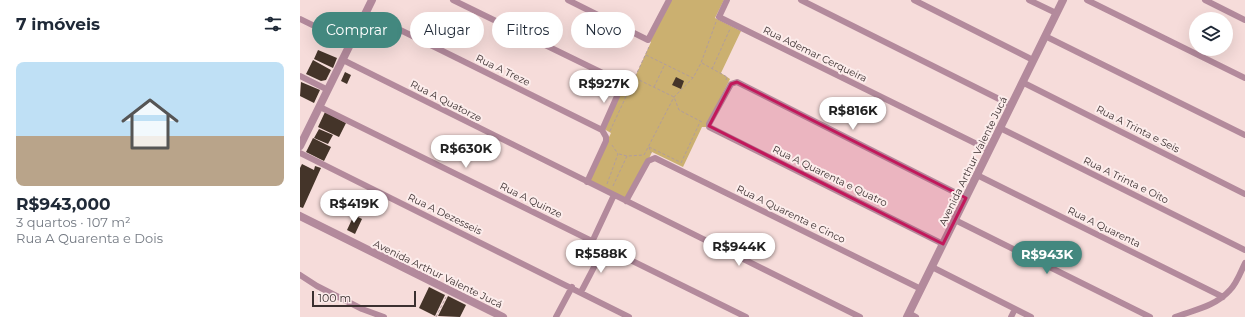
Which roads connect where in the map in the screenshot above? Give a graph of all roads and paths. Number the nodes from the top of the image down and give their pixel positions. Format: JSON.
{"nodes":[{"id":1,"x":372,"y":0,"type":"edge"},
{"id":2,"x":453,"y":0,"type":"edge"},
{"id":3,"x":568,"y":0,"type":"edge"},
{"id":4,"x":668,"y":0,"type":"edge"},
{"id":5,"x":728,"y":0,"type":"edge"},
{"id":6,"x":801,"y":0,"type":"edge"},
{"id":7,"x":914,"y":0,"type":"edge"},
{"id":8,"x":1029,"y":0,"type":"edge"},
{"id":9,"x":1063,"y":0,"type":"edge"},
{"id":10,"x":1087,"y":0,"type":"edge"},
{"id":11,"x":1205,"y":0,"type":"edge"},
{"id":12,"x":366,"y":12,"type":"edge"},
{"id":13,"x":1056,"y":13,"type":"junction"},
{"id":14,"x":719,"y":16,"type":"junction"},
{"id":15,"x":300,"y":19,"type":"edge"},
{"id":16,"x":1245,"y":20,"type":"edge"},
{"id":17,"x":732,"y":24,"type":"junction"},
{"id":18,"x":312,"y":25,"type":"edge"},
{"id":19,"x":402,"y":31,"type":"edge"},
{"id":20,"x":1045,"y":36,"type":"junction"},
{"id":21,"x":650,"y":40,"type":"junction"},
{"id":22,"x":349,"y":48,"type":"edge"},
{"id":23,"x":645,"y":55,"type":"junction"},
{"id":24,"x":343,"y":60,"type":"junction"},
{"id":25,"x":1033,"y":60,"type":"junction"},
{"id":26,"x":701,"y":63,"type":"junction"},
{"id":27,"x":665,"y":64,"type":"junction"},
{"id":28,"x":712,"y":69,"type":"junction"},
{"id":29,"x":300,"y":76,"type":"edge"},
{"id":30,"x":635,"y":78,"type":"junction"},
{"id":31,"x":693,"y":78,"type":"junction"},
{"id":32,"x":1245,"y":78,"type":"edge"},
{"id":33,"x":735,"y":81,"type":"junction"},
{"id":34,"x":1022,"y":82,"type":"junction"},
{"id":35,"x":654,"y":87,"type":"junction"},
{"id":36,"x":328,"y":90,"type":"junction"},
{"id":37,"x":674,"y":97,"type":"junction"},
{"id":38,"x":1011,"y":105,"type":"junction"},
{"id":39,"x":320,"y":106,"type":"junction"},
{"id":40,"x":700,"y":121,"type":"junction"},
{"id":41,"x":709,"y":126,"type":"junction"},
{"id":42,"x":1000,"y":128,"type":"junction"},
{"id":43,"x":602,"y":130,"type":"junction"},
{"id":44,"x":303,"y":132,"type":"edge"},
{"id":45,"x":1245,"y":135,"type":"edge"},
{"id":46,"x":606,"y":137,"type":"junction"},
{"id":47,"x":300,"y":146,"type":"edge"},
{"id":48,"x":648,"y":146,"type":"junction"},
{"id":49,"x":989,"y":150,"type":"junction"},
{"id":50,"x":300,"y":153,"type":"edge"},
{"id":51,"x":618,"y":154,"type":"junction"},
{"id":52,"x":627,"y":156,"type":"junction"},
{"id":53,"x":681,"y":162,"type":"junction"},
{"id":54,"x":678,"y":169,"type":"junction"},
{"id":55,"x":977,"y":175,"type":"junction"},
{"id":56,"x":587,"y":182,"type":"junction"},
{"id":57,"x":609,"y":193,"type":"junction"},
{"id":58,"x":1245,"y":194,"type":"edge"},
{"id":59,"x":966,"y":198,"type":"junction"},
{"id":60,"x":626,"y":201,"type":"junction"},
{"id":61,"x":300,"y":216,"type":"edge"},
{"id":62,"x":955,"y":220,"type":"junction"},
{"id":63,"x":592,"y":242,"type":"junction"},
{"id":64,"x":943,"y":244,"type":"junction"},
{"id":65,"x":604,"y":248,"type":"junction"},
{"id":66,"x":1244,"y":248,"type":"edge"},
{"id":67,"x":1245,"y":263,"type":"edge"},
{"id":68,"x":932,"y":267,"type":"junction"},
{"id":69,"x":300,"y":275,"type":"edge"},
{"id":70,"x":572,"y":287,"type":"junction"},
{"id":71,"x":921,"y":289,"type":"junction"},
{"id":72,"x":449,"y":291,"type":"junction"},
{"id":73,"x":581,"y":292,"type":"junction"},
{"id":74,"x":1223,"y":297,"type":"junction"},
{"id":75,"x":1015,"y":309,"type":"junction"},
{"id":76,"x":911,"y":316,"type":"edge"},
{"id":77,"x":384,"y":317,"type":"edge"},
{"id":78,"x":436,"y":317,"type":"edge"},
{"id":79,"x":503,"y":317,"type":"edge"},
{"id":80,"x":556,"y":317,"type":"edge"},
{"id":81,"x":629,"y":317,"type":"edge"},
{"id":82,"x":746,"y":317,"type":"edge"},
{"id":83,"x":860,"y":317,"type":"edge"},
{"id":84,"x":1011,"y":317,"type":"edge"},
{"id":85,"x":1031,"y":317,"type":"edge"},
{"id":86,"x":1150,"y":317,"type":"edge"},
{"id":87,"x":1175,"y":317,"type":"edge"}],
"edges":[{"from":1,"to":12,"type":"street"},
{"from":2,"to":43,"type":"street"},
{"from":3,"to":21,"type":"street"},
{"from":4,"to":21,"type":"street"},
{"from":5,"to":14,"type":"street"},
{"from":6,"to":38,"type":"street"},
{"from":7,"to":25,"type":"street"},
{"from":8,"to":13,"type":"street"},
{"from":9,"to":13,"type":"street","name":"Avenida Arthur Valente Jucá"},
{"from":10,"to":32,"type":"street"},
{"from":11,"to":16,"type":"street"},
{"from":13,"to":20,"type":"street","name":"Avenida Arthur Valente Jucá"},
{"from":14,"to":17,"type":"street","name":"Rua Ademar Cerqueira"},
{"from":14,"to":26,"type":"path"},
{"from":15,"to":18,"type":"street"},
{"from":17,"to":28,"type":"path"},
{"from":17,"to":49,"type":"street","name":"Rua Ademar Cerqueira"},
{"from":19,"to":43,"type":"street","name":"Rua A Treze"},
{"from":20,"to":25,"type":"street","name":"Avenida Arthur Valente Jucá"},
{"from":20,"to":45,"type":"street"},
{"from":21,"to":23,"type":"path"},
{"from":22,"to":24,"type":"street"},
{"from":23,"to":27,"type":"path"},
{"from":23,"to":30,"type":"path"},
{"from":24,"to":36,"type":"street"},
{"from":24,"to":56,"type":"street","name":"Rua A Quatorze"},
{"from":25,"to":34,"type":"street","name":"Avenida Arthur Valente Jucá"},
{"from":26,"to":28,"type":"path"},
{"from":26,"to":31,"type":"path"},
{"from":27,"to":31,"type":"path"},
{"from":27,"to":35,"type":"path"},
{"from":28,"to":33,"type":"path"},
{"from":29,"to":36,"type":"street"},
{"from":30,"to":35,"type":"path"},
{"from":30,"to":46,"type":"path"},
{"from":31,"to":37,"type":"path"},
{"from":33,"to":41,"type":"street"},
{"from":33,"to":59,"type":"street"},
{"from":34,"to":38,"type":"street","name":"Avenida Arthur Valente Jucá"},
{"from":34,"to":58,"type":"street","name":"Rua A Trinta e Seis"},
{"from":35,"to":37,"type":"path"},
{"from":36,"to":39,"type":"street"},
{"from":37,"to":40,"type":"path"},
{"from":37,"to":48,"type":"path"},
{"from":38,"to":42,"type":"street","name":"Avenida Arthur Valente Jucá"},
{"from":39,"to":44,"type":"street"},
{"from":39,"to":63,"type":"street","name":"Rua A Quinze"},
{"from":40,"to":41,"type":"path"},
{"from":40,"to":53,"type":"path"},
{"from":41,"to":64,"type":"street","name":"Rua A Quarenta e Quatro"},
{"from":42,"to":49,"type":"street","name":"Avenida Arthur Valente Jucá"},
{"from":42,"to":66,"type":"street","name":"Rua A Trinta e Oito"},
{"from":43,"to":46,"type":"street"},
{"from":44,"to":47,"type":"street"},
{"from":46,"to":51,"type":"path"},
{"from":46,"to":56,"type":"street"},
{"from":48,"to":52,"type":"path"},
{"from":48,"to":53,"type":"path"},
{"from":49,"to":55,"type":"street","name":"Avenida Arthur Valente Jucá"},
{"from":50,"to":70,"type":"street","name":"Rua A Dezesseis"},
{"from":51,"to":52,"type":"path"},
{"from":51,"to":57,"type":"path"},
{"from":52,"to":57,"type":"path"},
{"from":53,"to":54,"type":"path"},
{"from":54,"to":60,"type":"street","name":"Rua A Quarenta e Cinco"},
{"from":54,"to":71,"type":"street","name":"Rua A Quarenta e Cinco"},
{"from":55,"to":59,"type":"street","name":"Avenida Arthur Valente Jucá"},
{"from":55,"to":74,"type":"street","name":"Rua A Quarenta"},
{"from":56,"to":57,"type":"street","name":"Rua A Quatorze"},
{"from":57,"to":60,"type":"street","name":"Rua A Quatorze"},
{"from":57,"to":63,"type":"street"},
{"from":59,"to":62,"type":"street","name":"Avenida Arthur Valente Jucá"},
{"from":60,"to":83,"type":"street","name":"Rua A Quatorze"},
{"from":61,"to":72,"type":"street","name":"Avenida Arthur Valente Jucá"},
{"from":62,"to":64,"type":"street","name":"Avenida Arthur Valente Jucá"},
{"from":62,"to":86,"type":"street"},
{"from":63,"to":65,"type":"street","name":"Rua A Quinze"},
{"from":64,"to":68,"type":"street","name":"Avenida Arthur Valente Jucá"},
{"from":65,"to":73,"type":"street"},
{"from":65,"to":82,"type":"street","name":"Rua A Quinze"},
{"from":67,"to":74,"type":"street"},
{"from":68,"to":71,"type":"street","name":"Avenida Arthur Valente Jucá"},
{"from":68,"to":75,"type":"street"},
{"from":69,"to":77,"type":"street"},
{"from":70,"to":73,"type":"street","name":"Rua A Dezesseis"},
{"from":70,"to":80,"type":"street"},
{"from":71,"to":76,"type":"street","name":"Avenida Arthur Valente Jucá"},
{"from":72,"to":78,"type":"path"},
{"from":72,"to":79,"type":"street","name":"Avenida Arthur Valente Jucá"},
{"from":73,"to":81,"type":"street","name":"Rua A Dezesseis"},
{"from":74,"to":87,"type":"street"},
{"from":75,"to":84,"type":"street"},
{"from":75,"to":85,"type":"street"}]}
